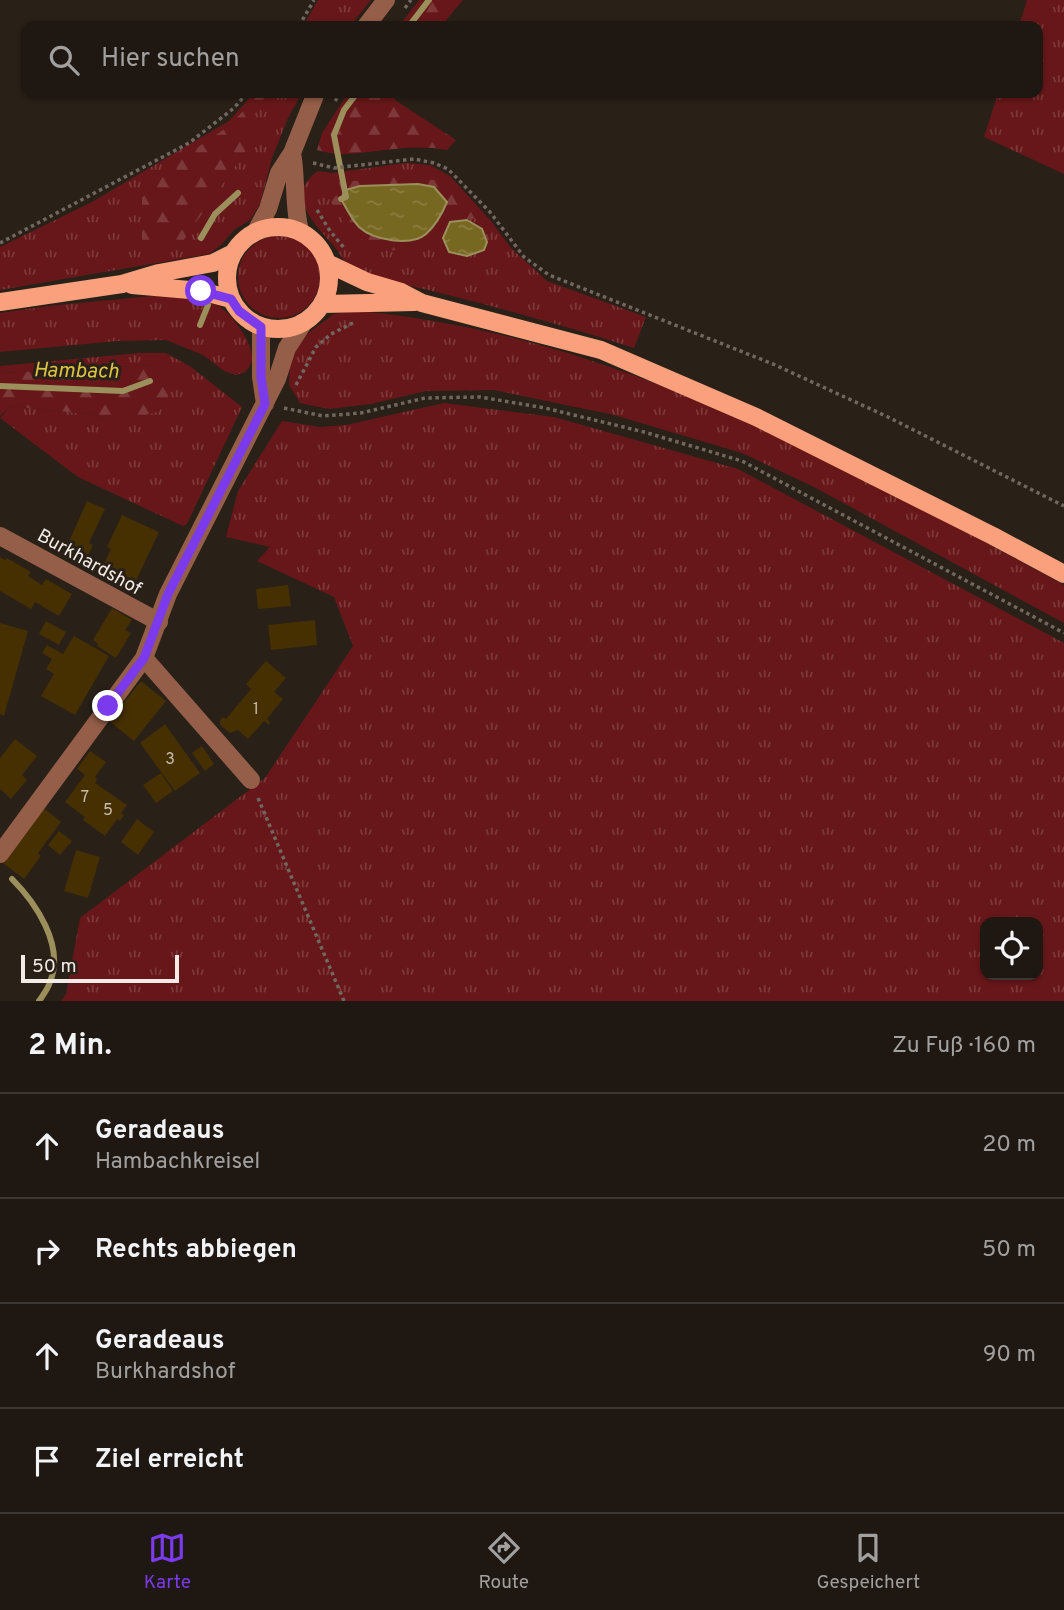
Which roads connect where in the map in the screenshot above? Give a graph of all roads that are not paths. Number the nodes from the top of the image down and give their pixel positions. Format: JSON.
{"nodes":[{"id":1,"x":386,"y":0,"type":"edge"},
{"id":2,"x":370,"y":21,"type":"edge"},
{"id":3,"x":314,"y":98,"type":"edge"},
{"id":4,"x":292,"y":153,"type":"junction"},
{"id":5,"x":256,"y":231,"type":"junction"},
{"id":6,"x":300,"y":231,"type":"junction"},
{"id":7,"x":233,"y":253,"type":"junction"},
{"id":8,"x":327,"y":263,"type":"junction"},
{"id":9,"x":122,"y":284,"type":"junction"},
{"id":10,"x":231,"y":299,"type":"junction"},
{"id":11,"x":0,"y":302,"type":"edge"},
{"id":12,"x":422,"y":303,"type":"junction"},
{"id":13,"x":323,"y":304,"type":"junction"},
{"id":14,"x":304,"y":322,"type":"junction"},
{"id":15,"x":261,"y":327,"type":"junction"},
{"id":16,"x":265,"y":404,"type":"junction"},
{"id":17,"x":0,"y":536,"type":"edge"},
{"id":18,"x":1064,"y":574,"type":"edge"},
{"id":19,"x":159,"y":622,"type":"junction"},
{"id":20,"x":144,"y":658,"type":"junction"},
{"id":21,"x":251,"y":780,"type":"road end"},
{"id":22,"x":0,"y":854,"type":"edge"}],
"edges":[{"from":1,"to":2,"type":"street"},
{"from":3,"to":4,"type":"street"},
{"from":4,"to":5,"type":"street"},
{"from":4,"to":6,"type":"street"},
{"from":5,"to":6,"type":"main road"},
{"from":5,"to":7,"type":"main road"},
{"from":6,"to":8,"type":"main road"},
{"from":7,"to":9,"type":"main road"},
{"from":7,"to":10,"type":"main road"},
{"from":8,"to":12,"type":"main road"},
{"from":8,"to":13,"type":"main road"},
{"from":9,"to":10,"type":"main road"},
{"from":9,"to":11,"type":"main road"},
{"from":10,"to":15,"type":"main road"},
{"from":12,"to":13,"type":"main road"},
{"from":12,"to":18,"type":"main road"},
{"from":13,"to":14,"type":"main road"},
{"from":14,"to":15,"type":"main road"},
{"from":14,"to":16,"type":"street","name":"Burkhardshof"},
{"from":15,"to":16,"type":"street"},
{"from":16,"to":19,"type":"street","name":"Burkhardshof"},
{"from":17,"to":19,"type":"street","name":"Burkhardshof"},
{"from":19,"to":20,"type":"street","name":"Burkhardshof"},
{"from":20,"to":21,"type":"street"},
{"from":20,"to":22,"type":"street","name":"Burkhardshof"}]}
